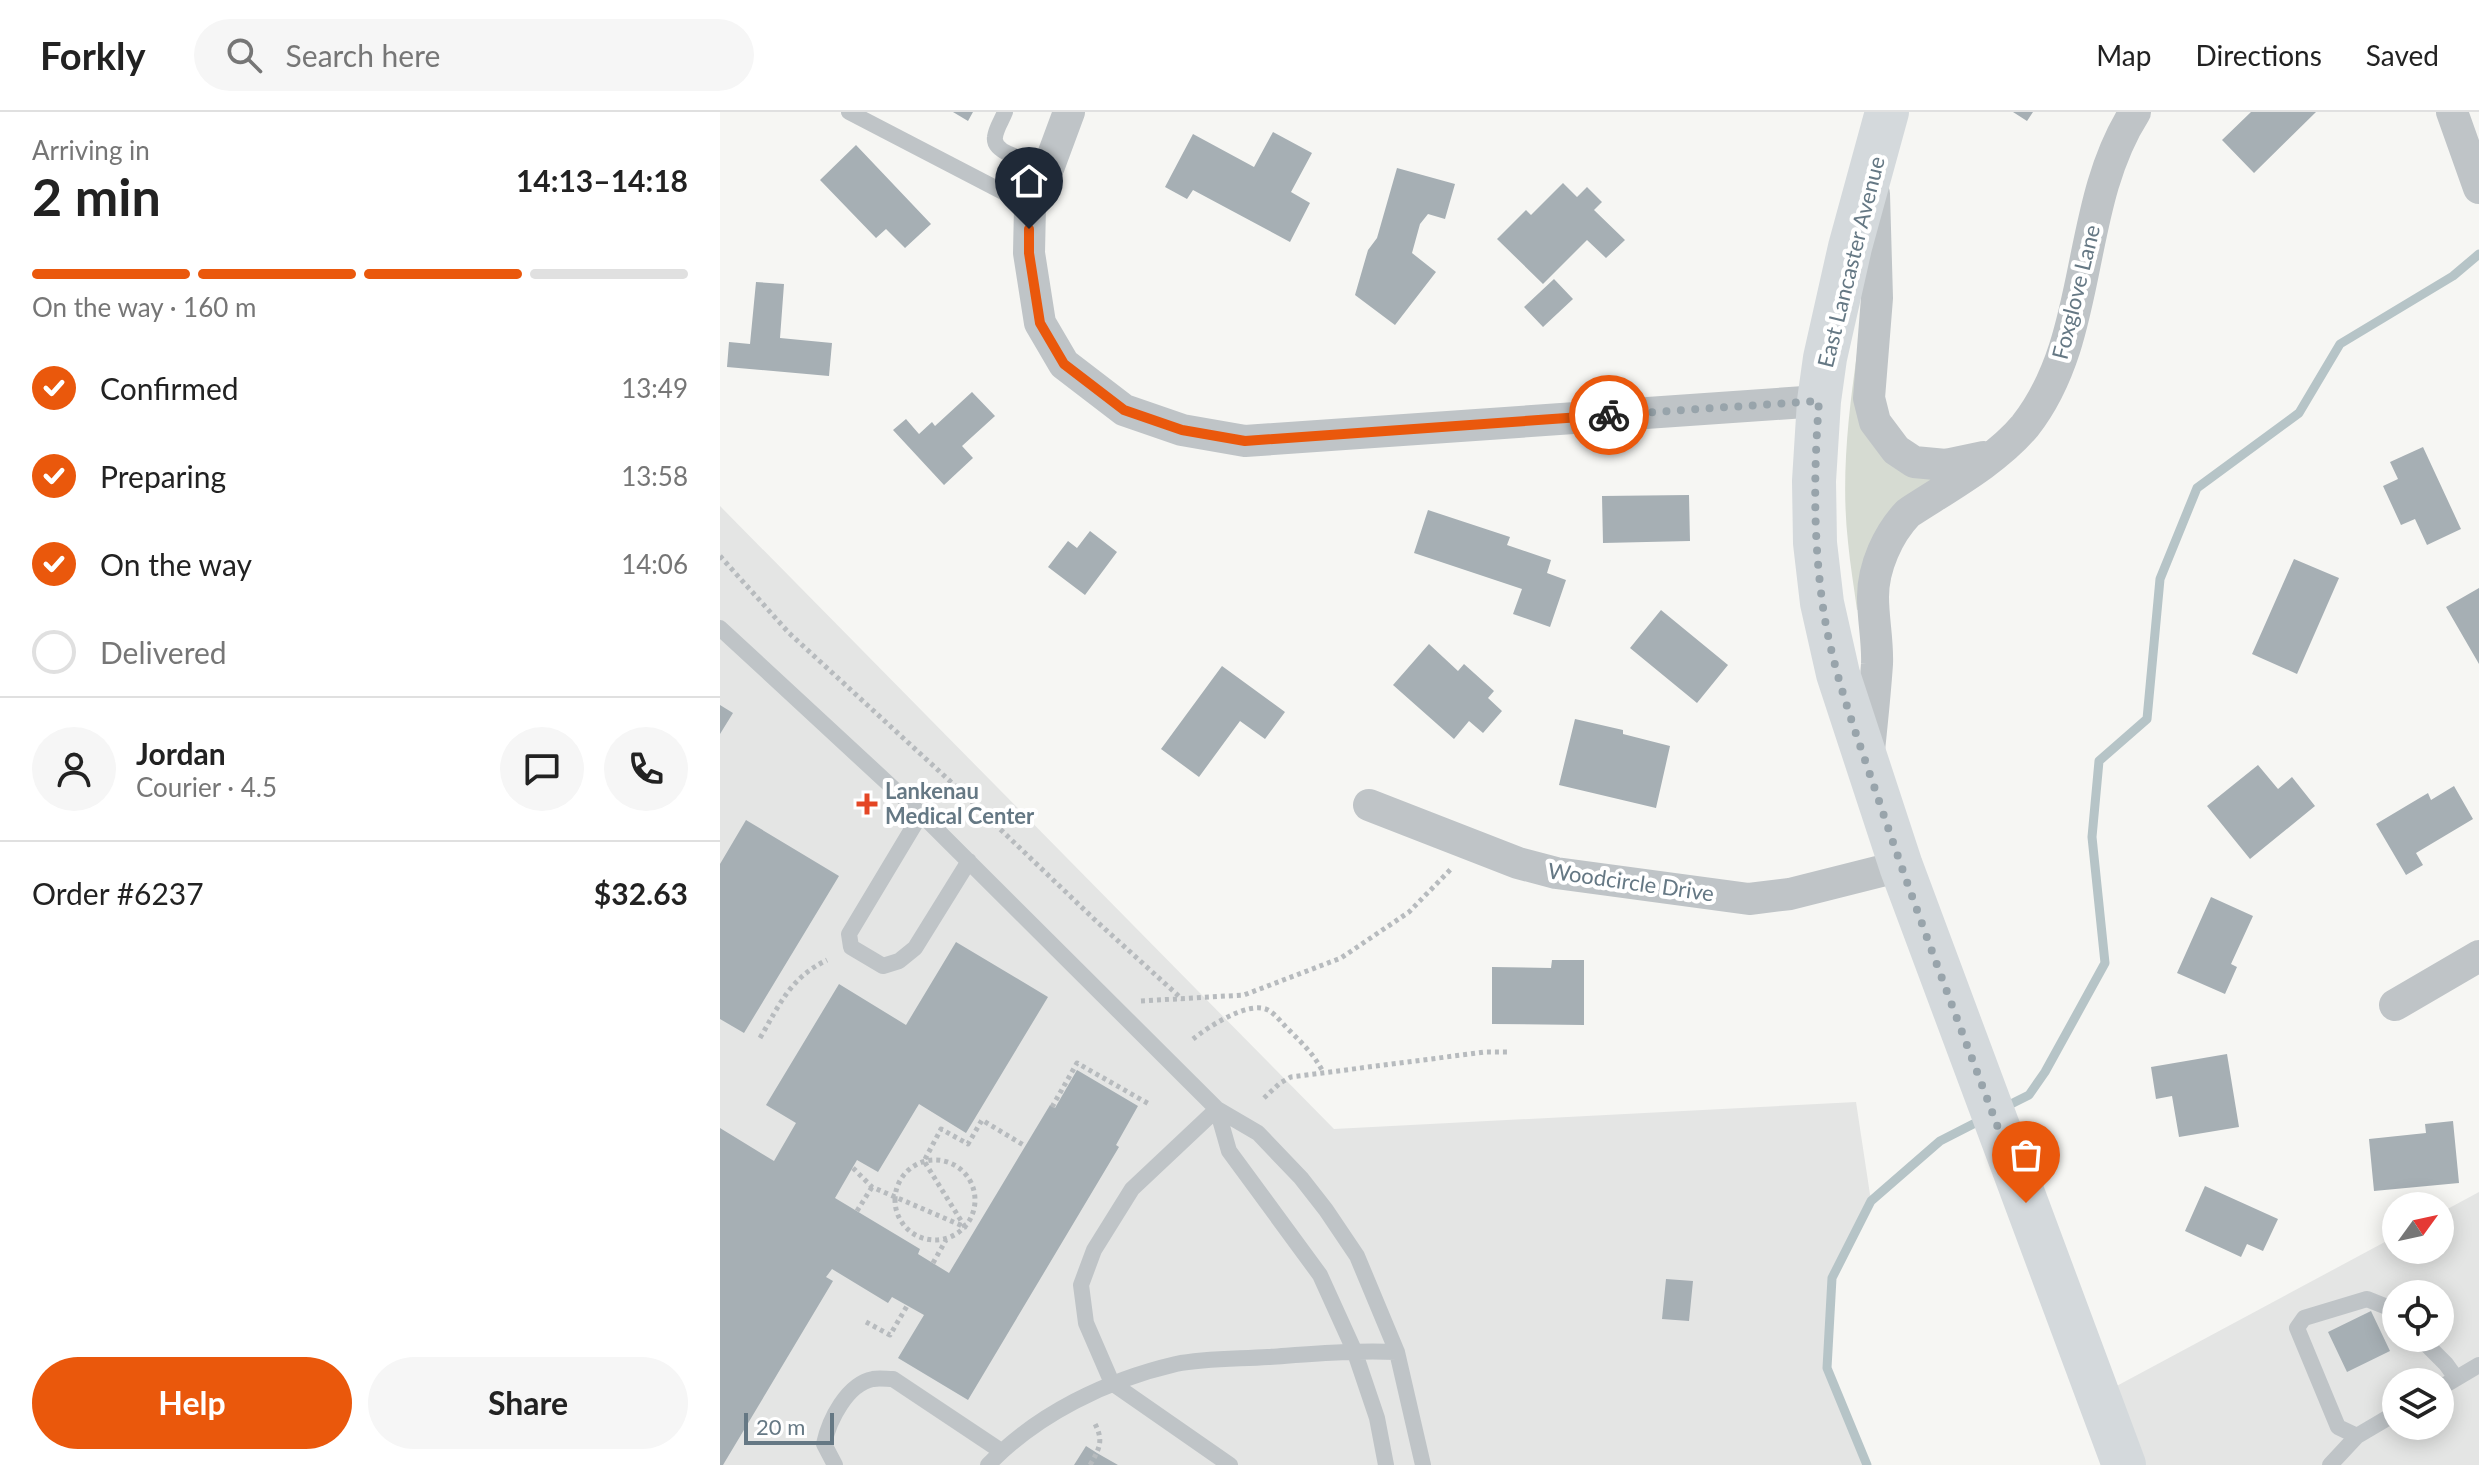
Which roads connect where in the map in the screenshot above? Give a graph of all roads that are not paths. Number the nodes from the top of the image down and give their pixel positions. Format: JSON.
{"nodes":[{"id":1,"x":849,"y":112,"type":"edge"},
{"id":2,"x":1005,"y":112,"type":"edge"},
{"id":3,"x":1069,"y":112,"type":"edge"},
{"id":4,"x":1887,"y":112,"type":"edge"},
{"id":5,"x":2135,"y":112,"type":"edge"},
{"id":6,"x":2452,"y":112,"type":"edge"},
{"id":7,"x":1049,"y":166,"type":"junction"},
{"id":8,"x":1874,"y":167,"type":"junction"},
{"id":9,"x":2479,"y":188,"type":"edge"},
{"id":10,"x":1030,"y":206,"type":"junction"},
{"id":11,"x":1819,"y":401,"type":"junction"},
{"id":12,"x":1991,"y":456,"type":"junction"},
{"id":13,"x":720,"y":628,"type":"edge"},
{"id":14,"x":1868,"y":767,"type":"junction"},
{"id":15,"x":1369,"y":805,"type":"dead end"},
{"id":16,"x":921,"y":814,"type":"junction"},
{"id":17,"x":969,"y":861,"type":"junction"},
{"id":18,"x":1901,"y":866,"type":"junction"},
{"id":19,"x":2479,"y":956,"type":"edge"},
{"id":20,"x":2395,"y":1005,"type":"dead end"},
{"id":21,"x":1217,"y":1109,"type":"junction"},
{"id":22,"x":2382,"y":1305,"type":"edge"},
{"id":23,"x":1354,"y":1350,"type":"junction"},
{"id":24,"x":1397,"y":1352,"type":"junction"},
{"id":25,"x":2434,"y":1352,"type":"edge"},
{"id":26,"x":2479,"y":1365,"type":"edge"},
{"id":27,"x":2456,"y":1378,"type":"joint"},
{"id":28,"x":1112,"y":1383,"type":"junction"},
{"id":29,"x":2382,"y":1421,"type":"edge"},
{"id":30,"x":2357,"y":1436,"type":"junction"},
{"id":31,"x":1001,"y":1451,"type":"junction"},
{"id":32,"x":835,"y":1465,"type":"edge"},
{"id":33,"x":988,"y":1465,"type":"edge"},
{"id":34,"x":1230,"y":1465,"type":"edge"},
{"id":35,"x":1386,"y":1465,"type":"edge"},
{"id":36,"x":1423,"y":1465,"type":"edge"},
{"id":37,"x":2124,"y":1465,"type":"edge"},
{"id":38,"x":2330,"y":1465,"type":"edge"}],
"edges":[{"from":1,"to":10,"type":"lane"},
{"from":2,"to":7,"type":"lane"},
{"from":3,"to":7,"type":"street"},
{"from":4,"to":8,"type":"highway","name":"East Lancaster Avenue"},
{"from":5,"to":12,"type":"street","name":"Foxglove Lane"},
{"from":6,"to":9,"type":"street"},
{"from":7,"to":10,"type":"street"},
{"from":8,"to":11,"type":"highway","name":"East Lancaster Avenue"},
{"from":8,"to":12,"type":"street","name":"Foxglove Lane"},
{"from":10,"to":11,"type":"street"},
{"from":11,"to":14,"type":"highway","name":"East Lancaster Avenue"},
{"from":12,"to":14,"type":"street","name":"Foxglove Lane"},
{"from":13,"to":16,"type":"lane"},
{"from":14,"to":18,"type":"highway","name":"East Lancaster Avenue"},
{"from":15,"to":18,"type":"street","name":"Woodcircle Drive"},
{"from":16,"to":17,"type":"lane"},
{"from":16,"to":17,"type":"lane"},
{"from":17,"to":21,"type":"lane"},
{"from":18,"to":37,"type":"highway","name":"East Lancaster Avenue"},
{"from":19,"to":20,"type":"street"},
{"from":21,"to":23,"type":"lane"},
{"from":21,"to":24,"type":"lane"},
{"from":21,"to":28,"type":"lane"},
{"from":22,"to":30,"type":"lane"},
{"from":23,"to":24,"type":"lane"},
{"from":23,"to":28,"type":"lane"},
{"from":23,"to":35,"type":"lane"},
{"from":24,"to":36,"type":"lane"},
{"from":25,"to":27,"type":"lane"},
{"from":26,"to":27,"type":"lane"},
{"from":28,"to":31,"type":"lane"},
{"from":28,"to":34,"type":"lane"},
{"from":29,"to":30,"type":"lane"},
{"from":30,"to":38,"type":"lane"},
{"from":31,"to":32,"type":"lane"},
{"from":31,"to":33,"type":"lane"}]}
